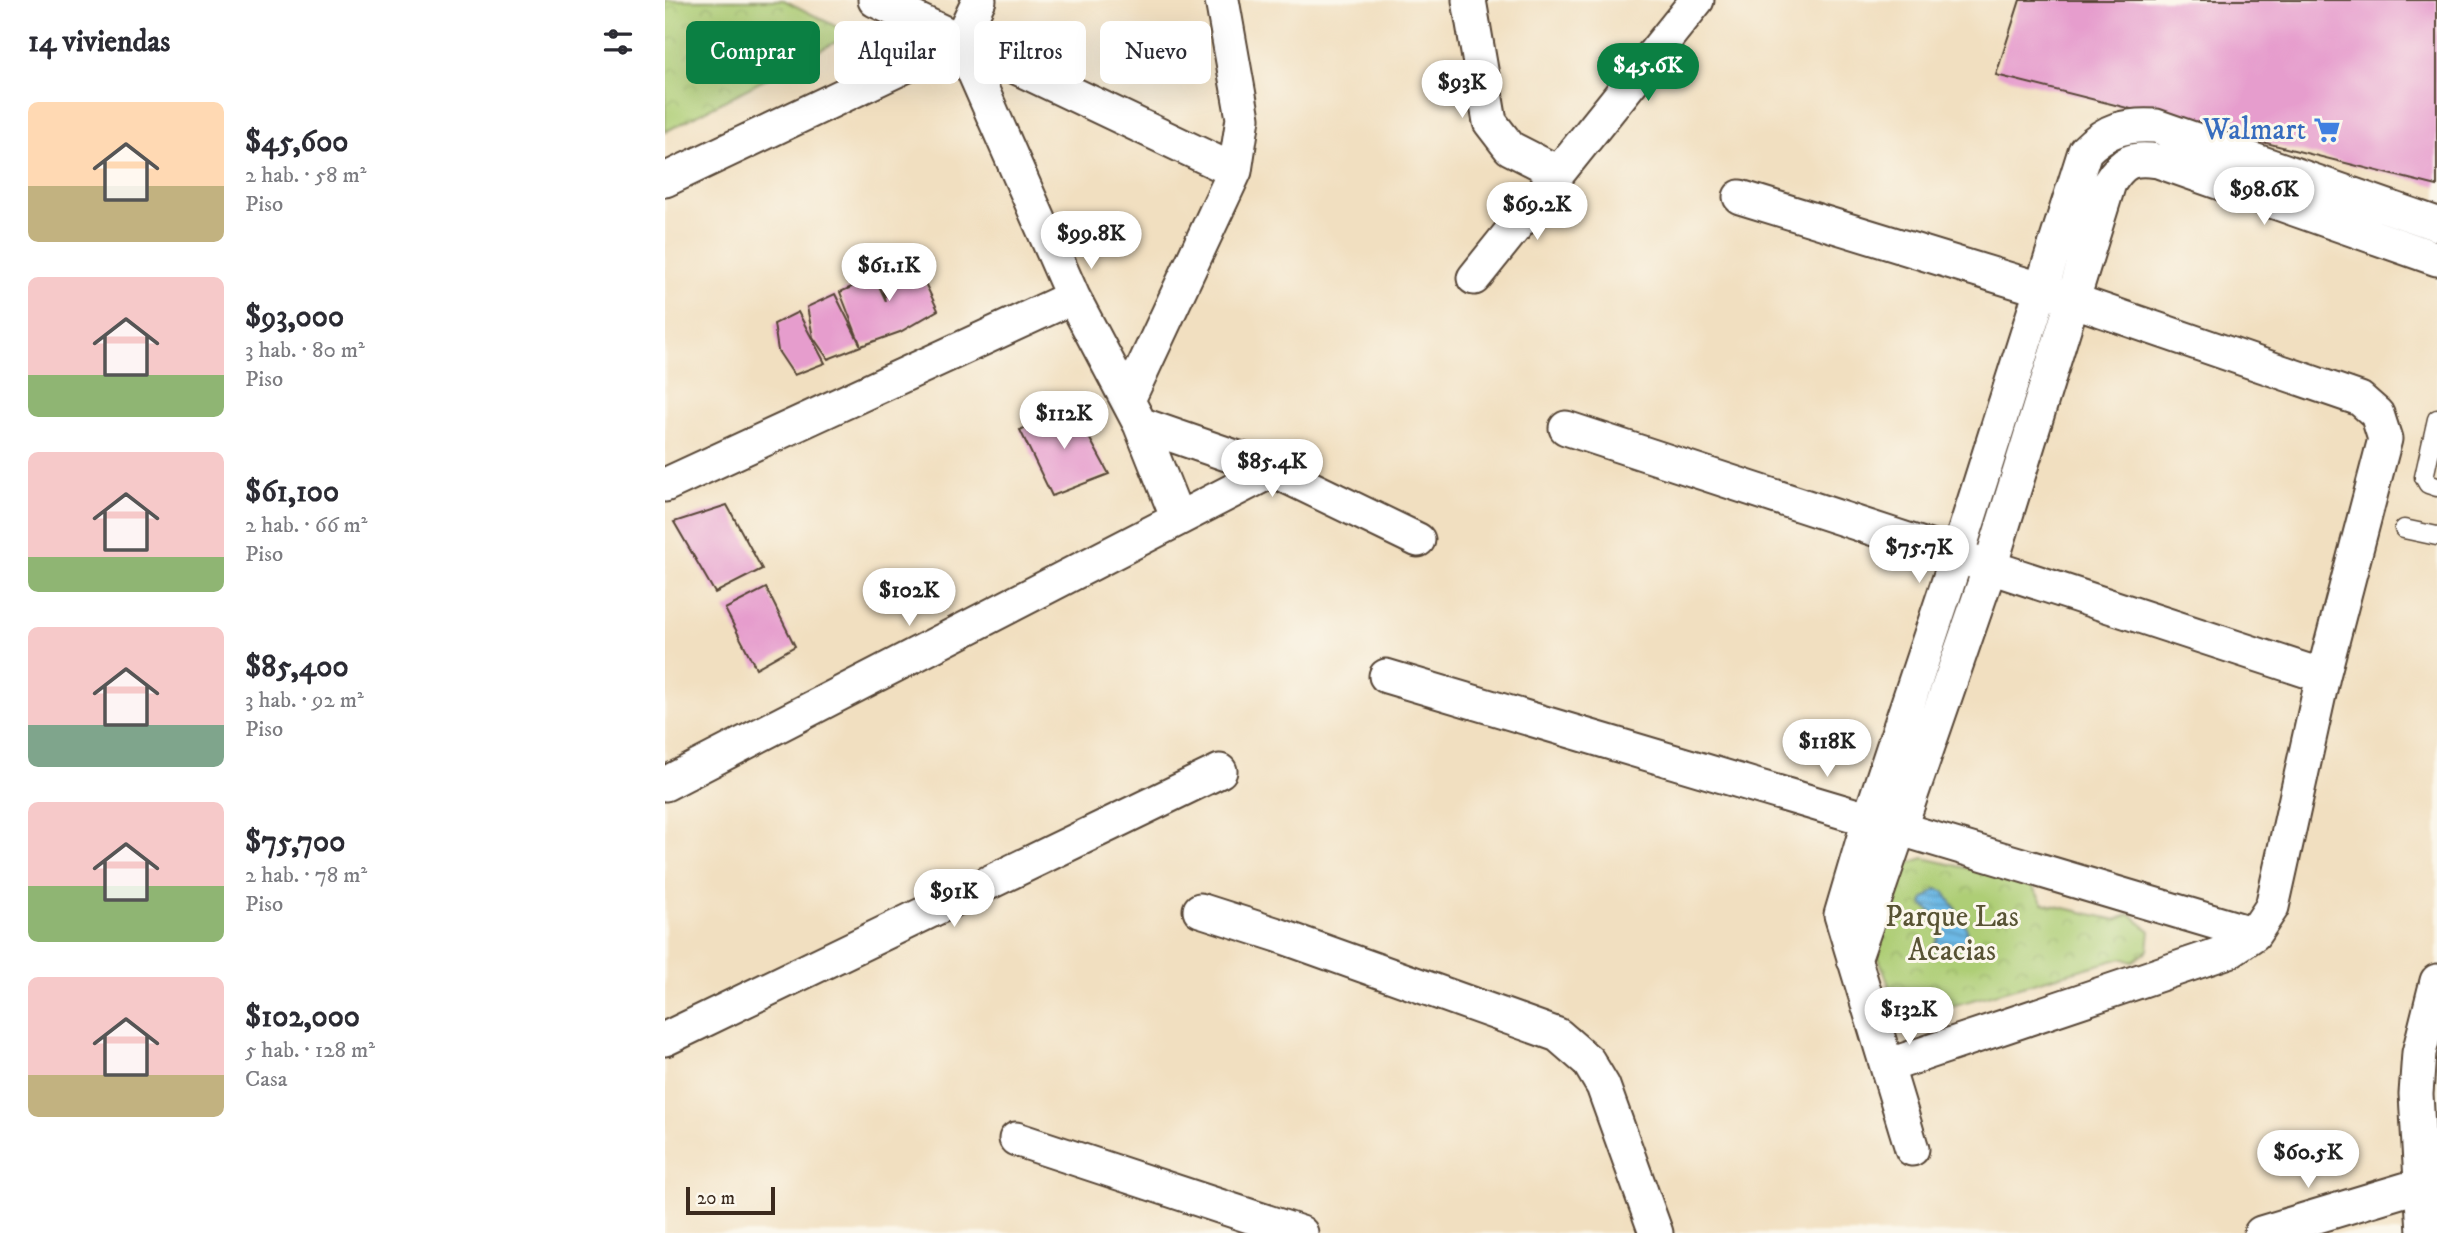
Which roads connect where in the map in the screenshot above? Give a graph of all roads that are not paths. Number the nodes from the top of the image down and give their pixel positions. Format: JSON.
{"nodes":[{"id":1,"x":875,"y":0,"type":"edge"},
{"id":2,"x":979,"y":0,"type":"edge"},
{"id":3,"x":1222,"y":0,"type":"edge"},
{"id":4,"x":1469,"y":0,"type":"edge"},
{"id":5,"x":1697,"y":0,"type":"edge"},
{"id":6,"x":920,"y":21,"type":"edge"},
{"id":7,"x":960,"y":40,"type":"junction"},
{"id":8,"x":867,"y":84,"type":"edge"},
{"id":9,"x":1235,"y":170,"type":"junction"},
{"id":10,"x":1557,"y":172,"type":"junction"},
{"id":11,"x":665,"y":180,"type":"edge"},
{"id":12,"x":1740,"y":197,"type":"dead end"},
{"id":13,"x":2437,"y":224,"type":"edge"},
{"id":14,"x":2437,"y":259,"type":"edge"},
{"id":15,"x":1474,"y":278,"type":"dead end"},
{"id":16,"x":2040,"y":289,"type":"junction"},
{"id":17,"x":1073,"y":297,"type":"junction"},
{"id":18,"x":2074,"y":301,"type":"junction"},
{"id":19,"x":1134,"y":412,"type":"junction"},
{"id":20,"x":2437,"y":419,"type":"edge"},
{"id":21,"x":1566,"y":428,"type":"dead end"},
{"id":22,"x":1273,"y":470,"type":"junction"},
{"id":23,"x":665,"y":485,"type":"edge"},
{"id":24,"x":2437,"y":487,"type":"edge"},
{"id":25,"x":1178,"y":519,"type":"junction"},
{"id":26,"x":2404,"y":529,"type":"dead end"},
{"id":27,"x":2437,"y":536,"type":"edge"},
{"id":28,"x":1418,"y":541,"type":"dead end"},
{"id":29,"x":1957,"y":556,"type":"junction"},
{"id":30,"x":1990,"y":567,"type":"junction"},
{"id":31,"x":1385,"y":676,"type":"dead end"},
{"id":32,"x":2323,"y":676,"type":"junction"},
{"id":33,"x":1220,"y":771,"type":"dead end"},
{"id":34,"x":665,"y":784,"type":"edge"},
{"id":35,"x":1884,"y":825,"type":"junction"},
{"id":36,"x":1200,"y":911,"type":"dead end"},
{"id":37,"x":2254,"y":934,"type":"junction"},
{"id":38,"x":2437,"y":981,"type":"edge"},
{"id":39,"x":665,"y":1038,"type":"edge"},
{"id":40,"x":1887,"y":1066,"type":"junction"},
{"id":41,"x":1016,"y":1139,"type":"dead end"},
{"id":42,"x":1912,"y":1150,"type":"dead end"},
{"id":43,"x":2428,"y":1183,"type":"edge"},
{"id":44,"x":2425,"y":1232,"type":"edge"},
{"id":45,"x":1301,"y":1233,"type":"edge"},
{"id":46,"x":1656,"y":1233,"type":"edge"},
{"id":47,"x":2261,"y":1233,"type":"edge"}],
"edges":[{"from":1,"to":6,"type":"street"},
{"from":2,"to":7,"type":"street"},
{"from":3,"to":9,"type":"street"},
{"from":4,"to":10,"type":"street"},
{"from":5,"to":10,"type":"street"},
{"from":7,"to":9,"type":"street"},
{"from":7,"to":17,"type":"street"},
{"from":8,"to":11,"type":"street"},
{"from":9,"to":19,"type":"street"},
{"from":10,"to":15,"type":"street"},
{"from":12,"to":16,"type":"street"},
{"from":13,"to":16,"type":"street"},
{"from":14,"to":18,"type":"street"},
{"from":16,"to":18,"type":"street"},
{"from":16,"to":29,"type":"street"},
{"from":17,"to":19,"type":"street"},
{"from":17,"to":23,"type":"street"},
{"from":18,"to":30,"type":"street"},
{"from":18,"to":32,"type":"street"},
{"from":19,"to":22,"type":"street"},
{"from":19,"to":25,"type":"street"},
{"from":20,"to":24,"type":"lane"},
{"from":21,"to":29,"type":"street"},
{"from":22,"to":25,"type":"street"},
{"from":22,"to":28,"type":"street"},
{"from":25,"to":34,"type":"street"},
{"from":26,"to":27,"type":"lane"},
{"from":29,"to":30,"type":"street"},
{"from":29,"to":35,"type":"street"},
{"from":30,"to":32,"type":"street"},
{"from":30,"to":35,"type":"street"},
{"from":31,"to":35,"type":"street"},
{"from":32,"to":37,"type":"street"},
{"from":33,"to":39,"type":"street"},
{"from":35,"to":37,"type":"street"},
{"from":35,"to":40,"type":"street"},
{"from":36,"to":46,"type":"street"},
{"from":37,"to":40,"type":"street"},
{"from":38,"to":43,"type":"street"},
{"from":40,"to":42,"type":"street"},
{"from":41,"to":45,"type":"street"},
{"from":43,"to":44,"type":"street"},
{"from":43,"to":47,"type":"street"}]}
